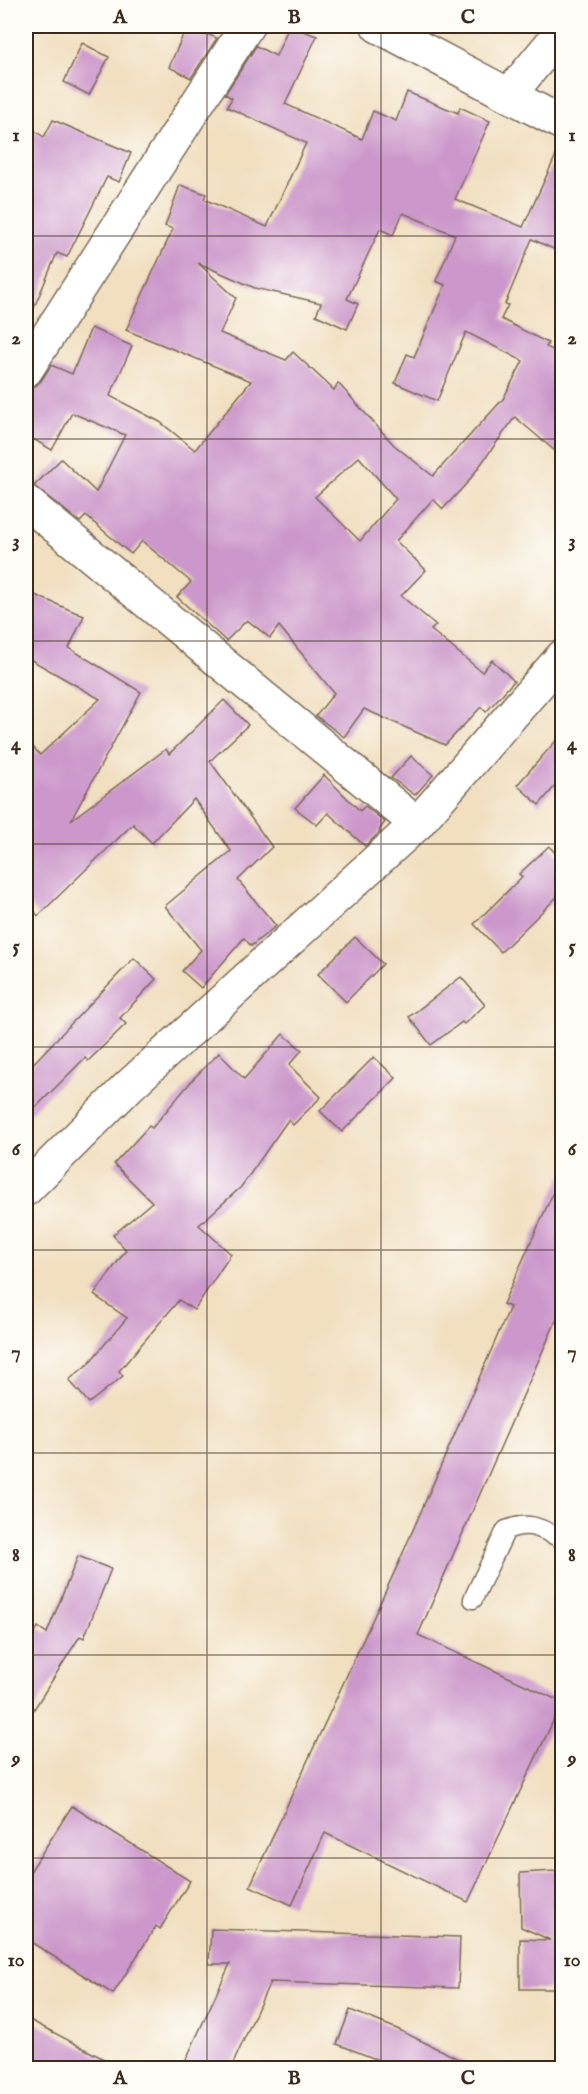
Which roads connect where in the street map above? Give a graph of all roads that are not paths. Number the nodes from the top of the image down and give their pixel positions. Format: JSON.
{"nodes":[{"id":1,"x":247,"y":26,"type":"edge"},
{"id":2,"x":378,"y":26,"type":"edge"},
{"id":3,"x":562,"y":31,"type":"edge"},
{"id":4,"x":509,"y":95,"type":"junction"},
{"id":5,"x":562,"y":123,"type":"edge"},
{"id":6,"x":26,"y":370,"type":"edge"},
{"id":7,"x":26,"y":501,"type":"edge"},
{"id":8,"x":562,"y":657,"type":"edge"},
{"id":9,"x":417,"y":824,"type":"junction"},
{"id":10,"x":26,"y":1189,"type":"edge"},
{"id":11,"x":562,"y":1539,"type":"edge"},
{"id":12,"x":472,"y":1599,"type":"dead end"}],
"edges":[{"from":1,"to":6,"type":"street"},
{"from":2,"to":4,"type":"street"},
{"from":3,"to":4,"type":"street"},
{"from":4,"to":5,"type":"street"},
{"from":7,"to":9,"type":"street"},
{"from":8,"to":9,"type":"street"},
{"from":9,"to":10,"type":"street"},
{"from":11,"to":12,"type":"lane"}]}
